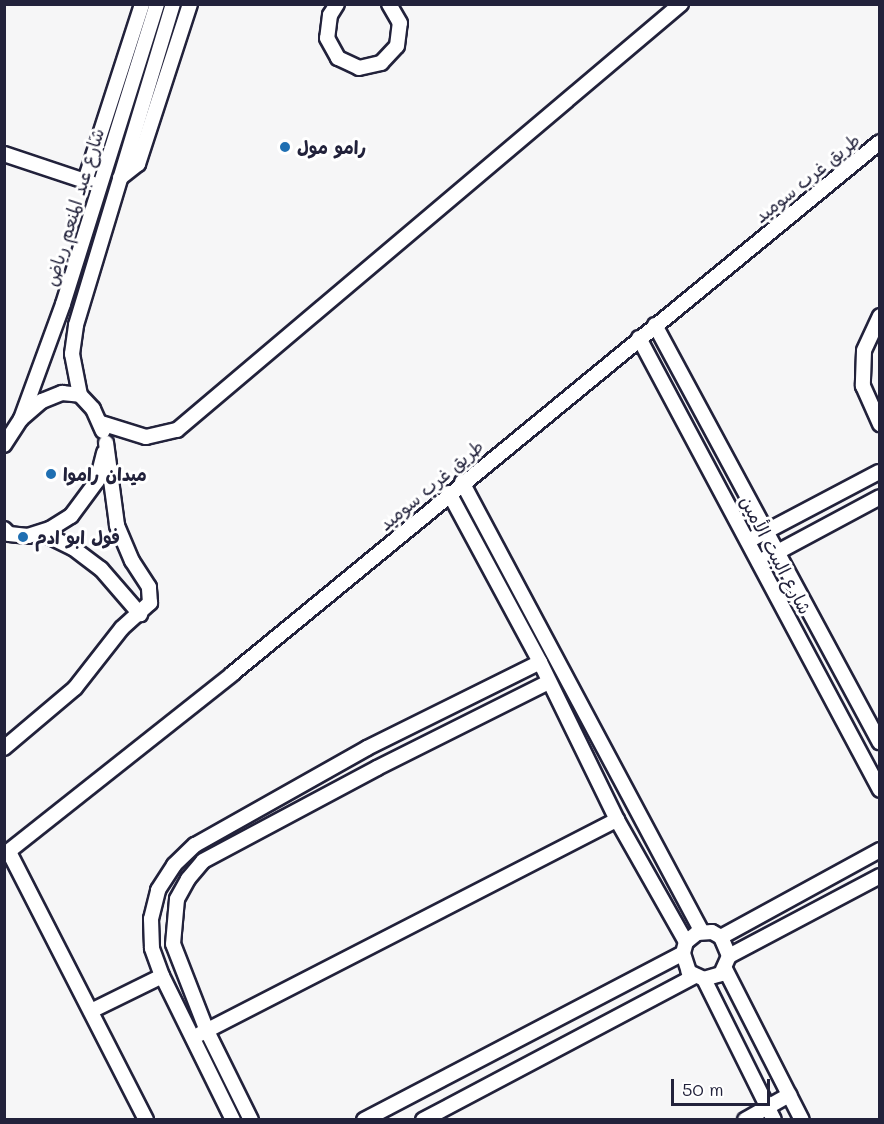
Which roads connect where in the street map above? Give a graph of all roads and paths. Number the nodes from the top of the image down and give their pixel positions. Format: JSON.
{"nodes":[{"id":1,"x":142,"y":4,"type":"edge"},
{"id":2,"x":157,"y":4,"type":"edge"},
{"id":3,"x":172,"y":4,"type":"edge"},
{"id":4,"x":190,"y":4,"type":"edge"},
{"id":5,"x":337,"y":4,"type":"edge"},
{"id":6,"x":681,"y":4,"type":"edge"},
{"id":7,"x":395,"y":7,"type":"edge"},
{"id":8,"x":148,"y":110,"type":"junction"},
{"id":9,"x":879,"y":142,"type":"edge"},
{"id":10,"x":4,"y":154,"type":"edge"},
{"id":11,"x":92,"y":183,"type":"junction"},
{"id":12,"x":118,"y":185,"type":"junction"},
{"id":13,"x":879,"y":316,"type":"edge"},
{"id":14,"x":656,"y":325,"type":"junction"},
{"id":15,"x":639,"y":338,"type":"junction"},
{"id":16,"x":80,"y":395,"type":"junction"},
{"id":17,"x":21,"y":419,"type":"junction"},
{"id":18,"x":101,"y":423,"type":"junction"},
{"id":19,"x":879,"y":424,"type":"edge"},
{"id":20,"x":106,"y":443,"type":"junction"},
{"id":21,"x":4,"y":445,"type":"edge"},
{"id":22,"x":879,"y":473,"type":"edge"},
{"id":23,"x":462,"y":483,"type":"junction"},
{"id":24,"x":449,"y":493,"type":"junction"},
{"id":25,"x":879,"y":496,"type":"edge"},
{"id":26,"x":4,"y":529,"type":"edge"},
{"id":27,"x":767,"y":530,"type":"junction"},
{"id":28,"x":42,"y":533,"type":"junction"},
{"id":29,"x":28,"y":536,"type":"junction"},
{"id":30,"x":748,"y":541,"type":"junction"},
{"id":31,"x":4,"y":544,"type":"edge"},
{"id":32,"x":779,"y":552,"type":"junction"},
{"id":33,"x":759,"y":562,"type":"junction"},
{"id":34,"x":140,"y":614,"type":"junction"},
{"id":35,"x":561,"y":662,"type":"junction"},
{"id":36,"x":545,"y":672,"type":"junction"},
{"id":37,"x":879,"y":742,"type":"edge"},
{"id":38,"x":4,"y":748,"type":"edge"},
{"id":39,"x":367,"y":748,"type":"junction"},
{"id":40,"x":377,"y":768,"type":"junction"},
{"id":41,"x":879,"y":790,"type":"edge"},
{"id":42,"x":617,"y":820,"type":"junction"},
{"id":43,"x":879,"y":850,"type":"edge"},
{"id":44,"x":7,"y":854,"type":"edge"},
{"id":45,"x":879,"y":876,"type":"edge"},
{"id":46,"x":702,"y":932,"type":"junction"},
{"id":47,"x":721,"y":937,"type":"junction"},
{"id":48,"x":684,"y":948,"type":"junction"},
{"id":49,"x":727,"y":963,"type":"junction"},
{"id":50,"x":162,"y":976,"type":"junction"},
{"id":51,"x":699,"y":977,"type":"junction"},
{"id":52,"x":91,"y":1011,"type":"junction"},
{"id":53,"x":207,"y":1031,"type":"junction"},
{"id":54,"x":193,"y":1039,"type":"junction"},
{"id":55,"x":789,"y":1095,"type":"junction"},
{"id":56,"x":771,"y":1113,"type":"edge"},
{"id":57,"x":431,"y":1118,"type":"edge"},
{"id":58,"x":146,"y":1119,"type":"edge"},
{"id":59,"x":233,"y":1119,"type":"edge"},
{"id":60,"x":251,"y":1119,"type":"edge"},
{"id":61,"x":364,"y":1119,"type":"edge"},
{"id":62,"x":744,"y":1119,"type":"edge"},
{"id":63,"x":802,"y":1119,"type":"edge"}],
"edges":[{"from":1,"to":11,"type":"street"},
{"from":2,"to":11,"type":"street","name":"شارع عبد المنعم رياض"},
{"from":3,"to":8,"type":"street","name":"شارع عبد المنعم رياض"},
{"from":4,"to":8,"type":"street"},
{"from":5,"to":7,"type":"street"},
{"from":6,"to":18,"type":"street"},
{"from":8,"to":12,"type":"street","name":"شارع عبد المنعم رياض"},
{"from":9,"to":14,"type":"street","name":"طريق غرب سوميد"},
{"from":10,"to":11,"type":"street"},
{"from":11,"to":12,"type":"street"},
{"from":11,"to":17,"type":"street","name":"شارع عبد المنعم رياض"},
{"from":12,"to":16,"type":"street","name":"شارع عبد المنعم رياض"},
{"from":13,"to":19,"type":"street"},
{"from":14,"to":15,"type":"street","name":"طريق غرب سوميد"},
{"from":14,"to":27,"type":"street","name":"شارع البيت الأمين"},
{"from":15,"to":23,"type":"street","name":"طريق غرب سوميد"},
{"from":15,"to":30,"type":"street","name":"شارع البيت الأمين"},
{"from":16,"to":17,"type":"street"},
{"from":16,"to":18,"type":"street"},
{"from":17,"to":21,"type":"street"},
{"from":18,"to":20,"type":"street"},
{"from":20,"to":28,"type":"street"},
{"from":20,"to":34,"type":"street"},
{"from":22,"to":27,"type":"street"},
{"from":23,"to":24,"type":"street","name":"طريق غرب سوميد"},
{"from":23,"to":35,"type":"street"},
{"from":24,"to":36,"type":"street"},
{"from":24,"to":44,"type":"street","name":"طريق غرب سوميد"},
{"from":25,"to":32,"type":"street"},
{"from":26,"to":29,"type":"street"},
{"from":27,"to":30,"type":"street"},
{"from":27,"to":32,"type":"street","name":"شارع البيت الأمين"},
{"from":28,"to":29,"type":"street"},
{"from":28,"to":34,"type":"street"},
{"from":29,"to":31,"type":"street"},
{"from":30,"to":33,"type":"street","name":"شارع البيت الأمين"},
{"from":32,"to":33,"type":"street"},
{"from":32,"to":37,"type":"street","name":"شارع البيت الأمين"},
{"from":33,"to":41,"type":"street","name":"شارع البيت الأمين"},
{"from":34,"to":38,"type":"street"},
{"from":35,"to":36,"type":"street"},
{"from":35,"to":46,"type":"street"},
{"from":36,"to":39,"type":"street"},
{"from":36,"to":40,"type":"street"},
{"from":36,"to":42,"type":"street"},
{"from":39,"to":40,"type":"street"},
{"from":39,"to":50,"type":"street"},
{"from":40,"to":53,"type":"street"},
{"from":42,"to":48,"type":"street"},
{"from":42,"to":53,"type":"street"},
{"from":43,"to":47,"type":"street"},
{"from":44,"to":52,"type":"street"},
{"from":45,"to":49,"type":"street"},
{"from":46,"to":47,"type":"street"},
{"from":46,"to":48,"type":"street"},
{"from":47,"to":49,"type":"street"},
{"from":48,"to":51,"type":"street"},
{"from":48,"to":61,"type":"street"},
{"from":49,"to":51,"type":"street"},
{"from":49,"to":55,"type":"street"},
{"from":50,"to":52,"type":"street"},
{"from":50,"to":54,"type":"street"},
{"from":51,"to":56,"type":"street"},
{"from":51,"to":57,"type":"street"},
{"from":52,"to":58,"type":"street"},
{"from":53,"to":54,"type":"street"},
{"from":53,"to":60,"type":"street"},
{"from":54,"to":59,"type":"street"},
{"from":55,"to":56,"type":"street"},
{"from":55,"to":63,"type":"street"},
{"from":56,"to":62,"type":"street"}]}
